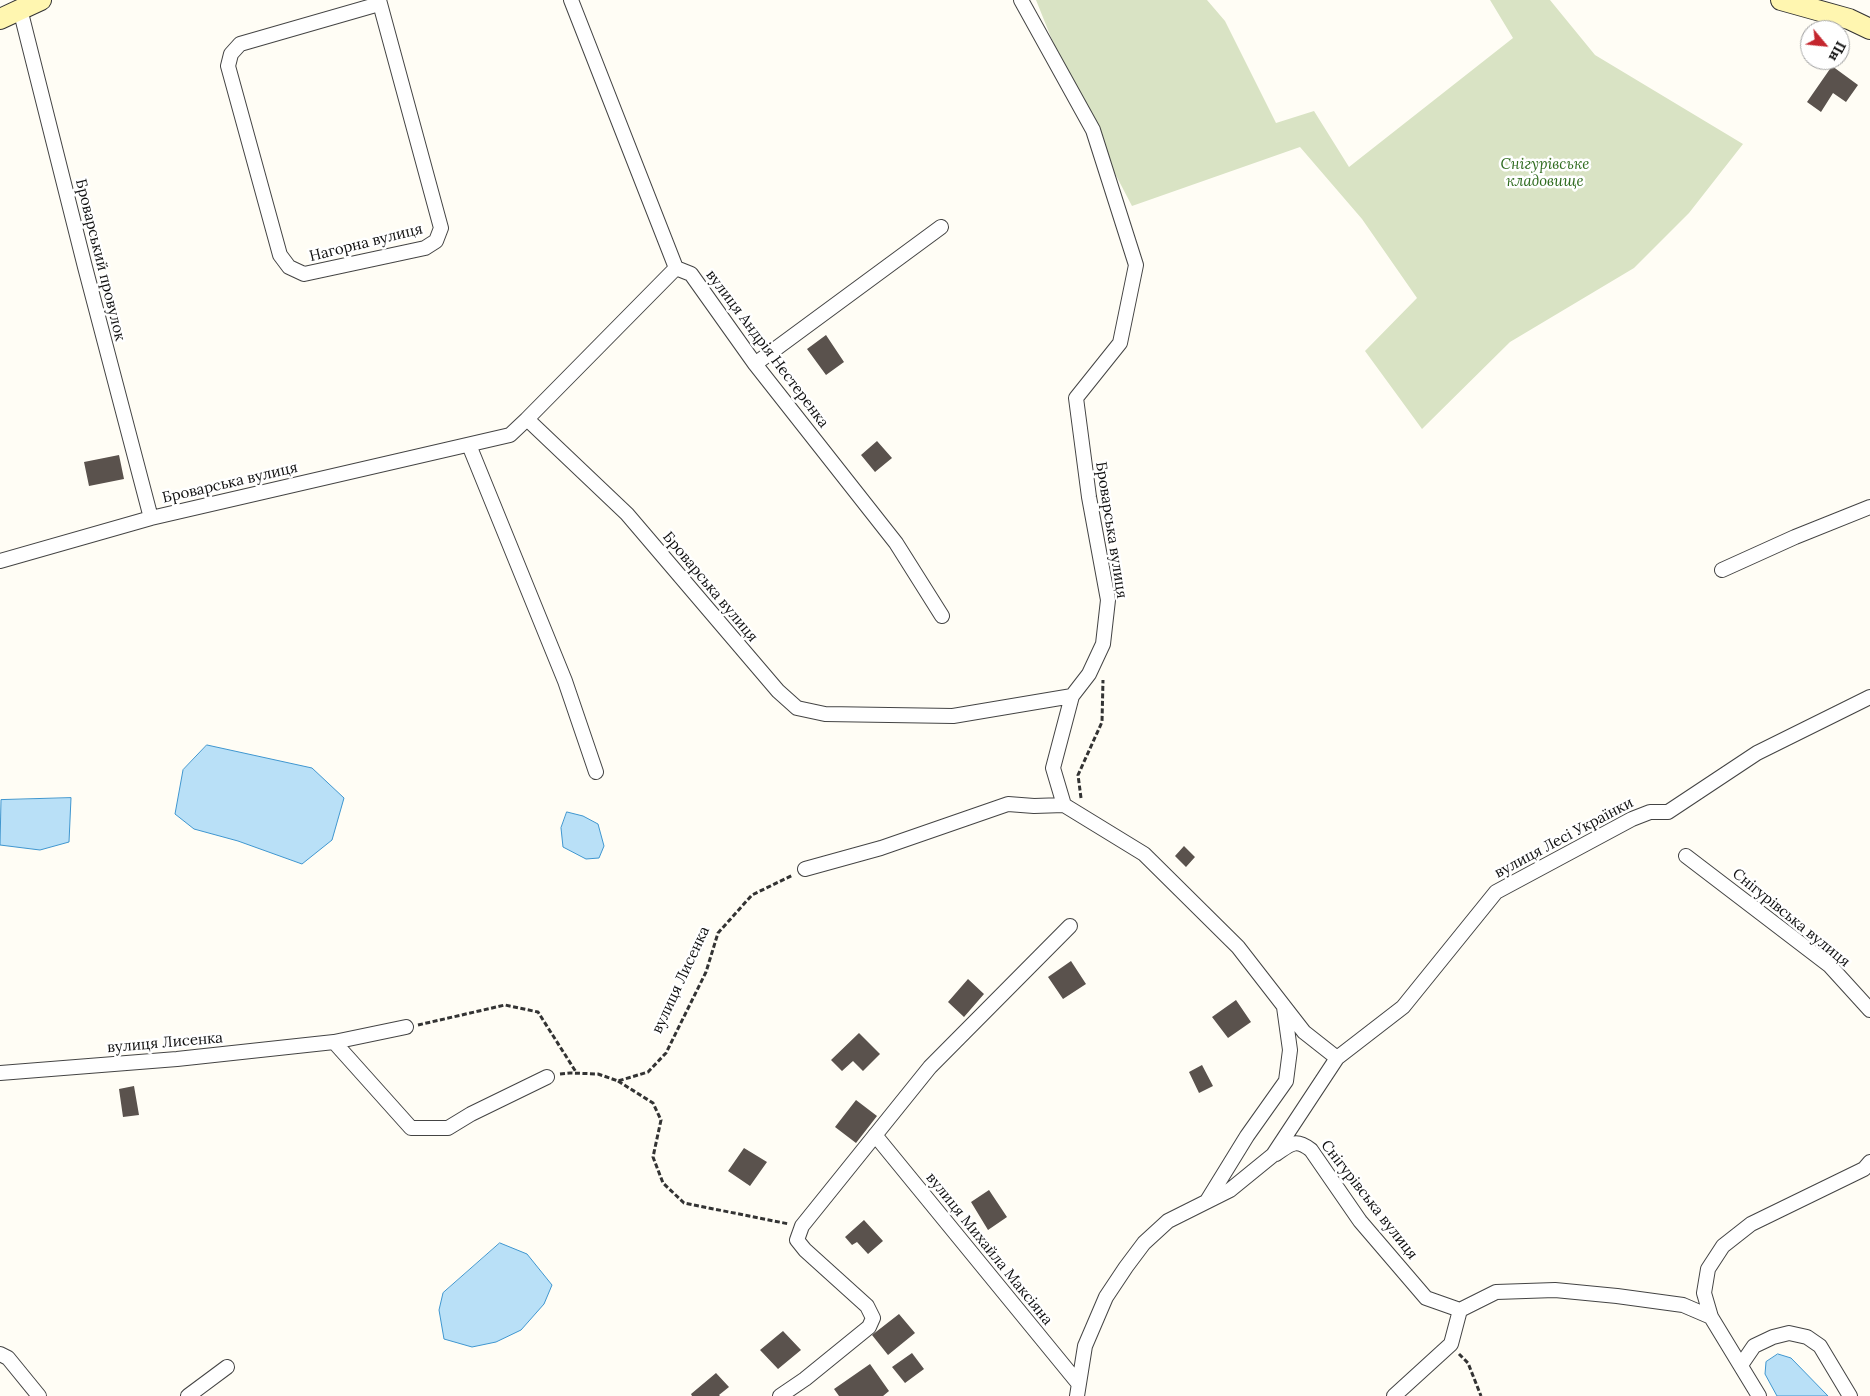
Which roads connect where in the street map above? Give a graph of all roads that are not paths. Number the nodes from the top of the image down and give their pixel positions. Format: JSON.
{"nodes":[{"id":1,"x":41,"y":0,"type":"edge"},
{"id":2,"x":570,"y":0,"type":"edge"},
{"id":3,"x":1021,"y":0,"type":"edge"},
{"id":4,"x":1781,"y":0,"type":"edge"},
{"id":5,"x":379,"y":2,"type":"edge"},
{"id":6,"x":20,"y":9,"type":"junction"},
{"id":7,"x":0,"y":19,"type":"edge"},
{"id":8,"x":1870,"y":28,"type":"edge"},
{"id":9,"x":941,"y":226,"type":"dead end"},
{"id":10,"x":676,"y":268,"type":"junction"},
{"id":11,"x":755,"y":364,"type":"junction"},
{"id":12,"x":527,"y":419,"type":"junction"},
{"id":13,"x":469,"y":445,"type":"junction"},
{"id":14,"x":1870,"y":507,"type":"edge"},
{"id":15,"x":151,"y":518,"type":"junction"},
{"id":16,"x":0,"y":561,"type":"edge"},
{"id":17,"x":1722,"y":570,"type":"dead end"},
{"id":18,"x":942,"y":616,"type":"dead end"},
{"id":19,"x":1072,"y":696,"type":"junction"},
{"id":20,"x":1870,"y":697,"type":"edge"},
{"id":21,"x":596,"y":772,"type":"dead end"},
{"id":22,"x":1064,"y":805,"type":"junction"},
{"id":23,"x":1686,"y":856,"type":"dead end"},
{"id":24,"x":805,"y":869,"type":"road end"},
{"id":25,"x":1070,"y":926,"type":"dead end"},
{"id":26,"x":1284,"y":1006,"type":"junction"},
{"id":27,"x":1870,"y":1010,"type":"edge"},
{"id":28,"x":406,"y":1027,"type":"road end"},
{"id":29,"x":334,"y":1042,"type":"junction"},
{"id":30,"x":1337,"y":1058,"type":"junction"},
{"id":31,"x":0,"y":1073,"type":"edge"},
{"id":32,"x":548,"y":1077,"type":"road end"},
{"id":33,"x":875,"y":1135,"type":"junction"},
{"id":34,"x":1273,"y":1155,"type":"junction"},
{"id":35,"x":1870,"y":1162,"type":"edge"},
{"id":36,"x":1206,"y":1202,"type":"junction"},
{"id":37,"x":1460,"y":1310,"type":"junction"},
{"id":38,"x":1711,"y":1317,"type":"junction"},
{"id":39,"x":0,"y":1354,"type":"edge"},
{"id":40,"x":1740,"y":1365,"type":"junction"},
{"id":41,"x":227,"y":1367,"type":"dead end"},
{"id":42,"x":1077,"y":1390,"type":"edge"},
{"id":43,"x":39,"y":1396,"type":"edge"},
{"id":44,"x":188,"y":1396,"type":"edge"},
{"id":45,"x":780,"y":1396,"type":"edge"},
{"id":46,"x":1394,"y":1396,"type":"edge"},
{"id":47,"x":1759,"y":1396,"type":"edge"},
{"id":48,"x":1850,"y":1396,"type":"edge"}],
"edges":[{"from":1,"to":6,"type":"street"},
{"from":2,"to":10,"type":"street"},
{"from":3,"to":19,"type":"street","name":"Броварська вулиця"},
{"from":4,"to":8,"type":"street"},
{"from":5,"to":5,"type":"street","name":"Нагорна вулиця"},
{"from":6,"to":7,"type":"street"},
{"from":6,"to":15,"type":"street","name":"Броварський провулок"},
{"from":9,"to":11,"type":"street"},
{"from":10,"to":11,"type":"street","name":"вулиця Андрія Нестеренка"},
{"from":10,"to":12,"type":"street","name":"Броварська вулиця"},
{"from":11,"to":18,"type":"street","name":"вулиця Андрія Нестеренка"},
{"from":12,"to":13,"type":"street","name":"Броварська вулиця"},
{"from":12,"to":19,"type":"street","name":"Броварська вулиця"},
{"from":13,"to":15,"type":"street","name":"Броварська вулиця"},
{"from":13,"to":21,"type":"street"},
{"from":14,"to":17,"type":"street"},
{"from":15,"to":16,"type":"street","name":"Броварська вулиця"},
{"from":19,"to":22,"type":"street"},
{"from":20,"to":30,"type":"street","name":"вулиця Лесі Українки"},
{"from":22,"to":24,"type":"street"},
{"from":22,"to":26,"type":"street"},
{"from":23,"to":27,"type":"street","name":"Снігурівська вулиця"},
{"from":25,"to":33,"type":"street"},
{"from":26,"to":30,"type":"street"},
{"from":26,"to":36,"type":"street"},
{"from":28,"to":29,"type":"street","name":"вулиця Лисенка"},
{"from":29,"to":31,"type":"street","name":"вулиця Лисенка"},
{"from":29,"to":32,"type":"street"},
{"from":30,"to":34,"type":"street","name":"вулиця Лесі Українки"},
{"from":33,"to":42,"type":"street","name":"вулиця Михайла Максіяна"},
{"from":33,"to":45,"type":"street"},
{"from":34,"to":36,"type":"street","name":"вулиця Лесі Українки"},
{"from":34,"to":37,"type":"street","name":"Снігурівська вулиця"},
{"from":35,"to":38,"type":"street"},
{"from":36,"to":42,"type":"street","name":"вулиця Лесі Українки"},
{"from":37,"to":38,"type":"street"},
{"from":37,"to":46,"type":"street"},
{"from":38,"to":40,"type":"street"},
{"from":39,"to":43,"type":"street"},
{"from":40,"to":47,"type":"street"},
{"from":40,"to":48,"type":"street"},
{"from":41,"to":44,"type":"street"}]}
